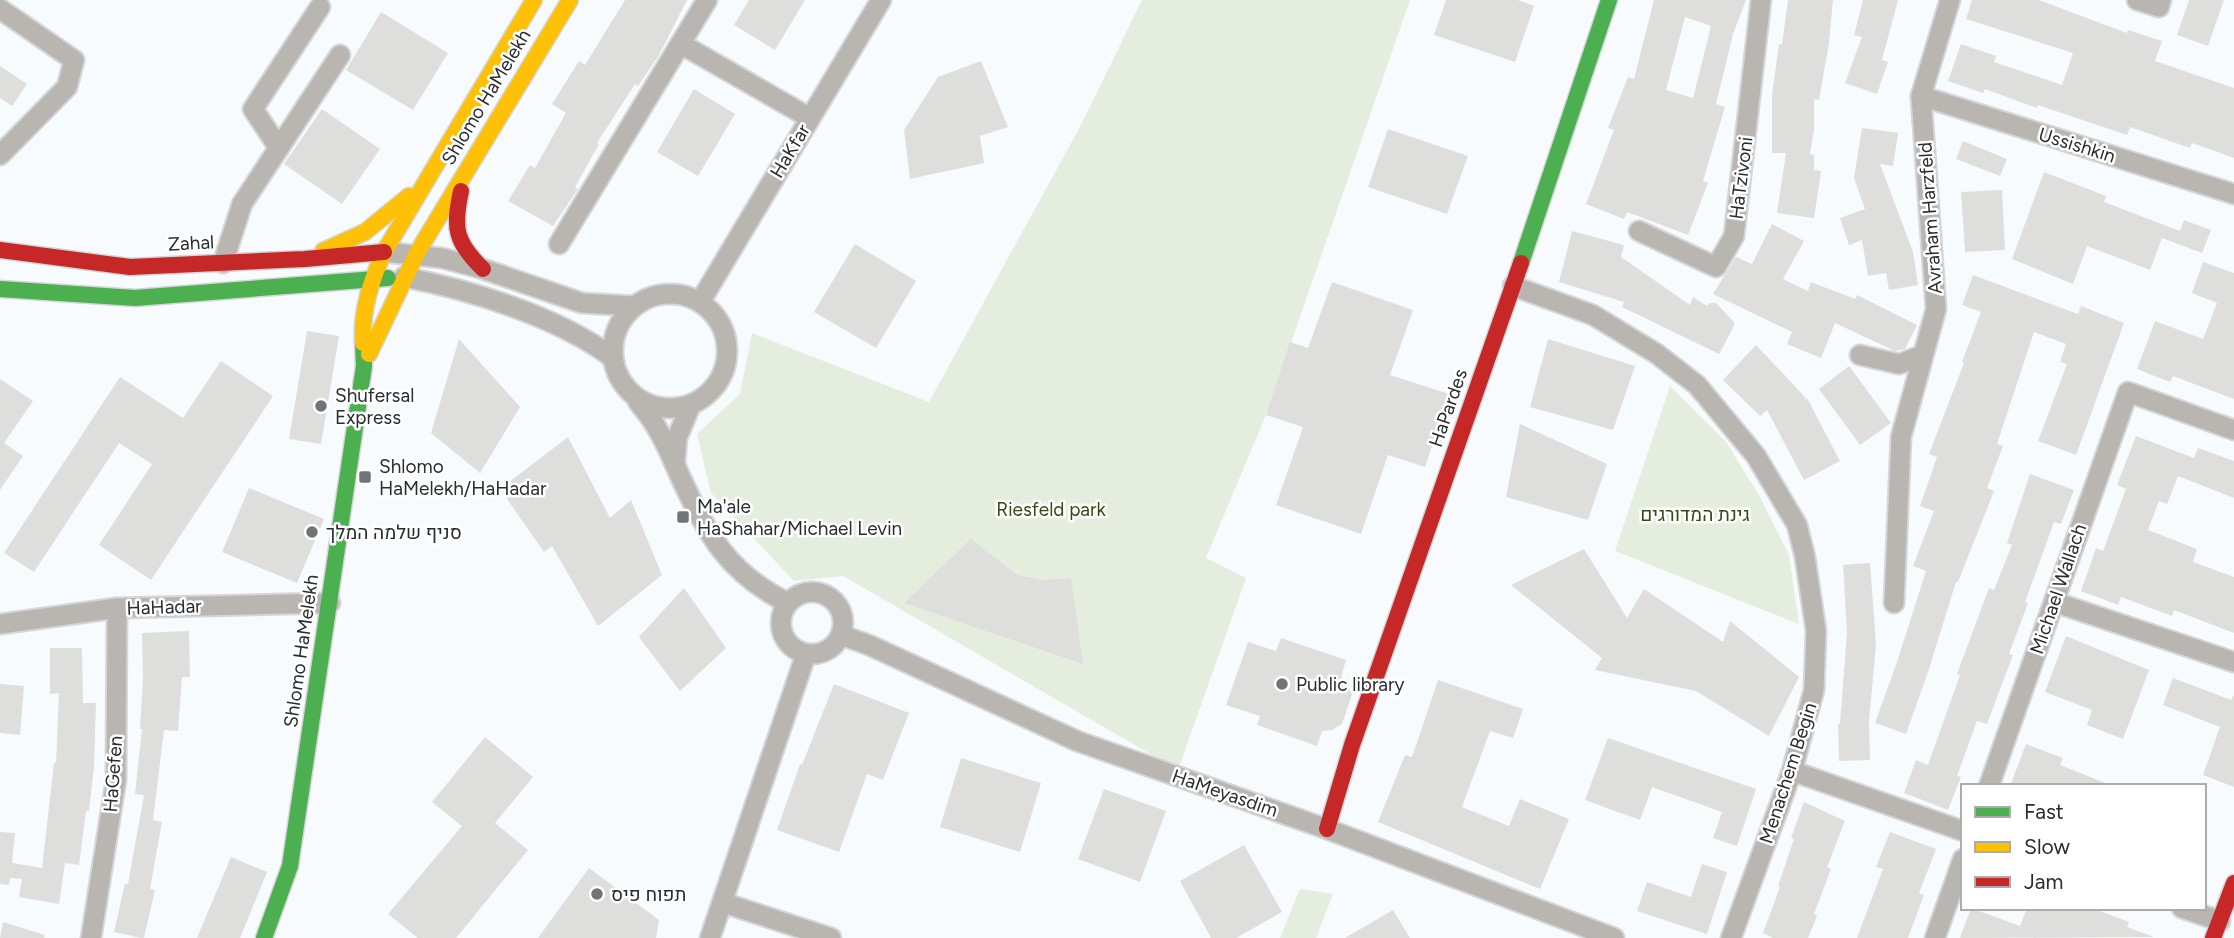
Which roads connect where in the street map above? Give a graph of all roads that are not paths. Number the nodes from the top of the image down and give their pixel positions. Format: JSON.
{"nodes":[{"id":1,"x":534,"y":0,"type":"edge"},
{"id":2,"x":570,"y":0,"type":"edge"},
{"id":3,"x":707,"y":0,"type":"edge"},
{"id":4,"x":881,"y":0,"type":"edge"},
{"id":5,"x":1609,"y":0,"type":"edge"},
{"id":6,"x":1761,"y":0,"type":"edge"},
{"id":7,"x":1951,"y":0,"type":"edge"},
{"id":8,"x":2137,"y":0,"type":"edge"},
{"id":9,"x":2161,"y":0,"type":"edge"},
{"id":10,"x":320,"y":7,"type":"dead end"},
{"id":11,"x":0,"y":9,"type":"edge"},
{"id":12,"x":681,"y":44,"type":"junction"},
{"id":13,"x":340,"y":55,"type":"dead end"},
{"id":14,"x":1921,"y":96,"type":"junction"},
{"id":15,"x":810,"y":118,"type":"junction"},
{"id":16,"x":279,"y":148,"type":"junction"},
{"id":17,"x":0,"y":155,"type":"edge"},
{"id":18,"x":468,"y":167,"type":"junction"},
{"id":19,"x":430,"y":174,"type":"junction"},
{"id":20,"x":2234,"y":194,"type":"edge"},
{"id":21,"x":1639,"y":231,"type":"dead end"},
{"id":22,"x":559,"y":244,"type":"dead end"},
{"id":23,"x":0,"y":250,"type":"edge"},
{"id":24,"x":384,"y":252,"type":"junction"},
{"id":25,"x":417,"y":253,"type":"junction"},
{"id":26,"x":305,"y":259,"type":"junction"},
{"id":27,"x":223,"y":263,"type":"junction"},
{"id":28,"x":483,"y":269,"type":"junction"},
{"id":29,"x":404,"y":277,"type":"junction"},
{"id":30,"x":372,"y":279,"type":"junction"},
{"id":31,"x":320,"y":283,"type":"junction"},
{"id":32,"x":1513,"y":286,"type":"junction"},
{"id":33,"x":0,"y":289,"type":"edge"},
{"id":34,"x":700,"y":302,"type":"junction"},
{"id":35,"x":634,"y":306,"type":"junction"},
{"id":36,"x":362,"y":327,"type":"junction"},
{"id":37,"x":1860,"y":355,"type":"dead end"},
{"id":38,"x":1923,"y":355,"type":"junction"},
{"id":39,"x":613,"y":358,"type":"junction"},
{"id":40,"x":363,"y":366,"type":"junction"},
{"id":41,"x":626,"y":389,"type":"junction"},
{"id":42,"x":691,"y":404,"type":"junction"},
{"id":43,"x":2234,"y":430,"type":"edge"},
{"id":44,"x":675,"y":463,"type":"junction"},
{"id":45,"x":2054,"y":602,"type":"junction"},
{"id":46,"x":330,"y":603,"type":"junction"},
{"id":47,"x":788,"y":603,"type":"junction"},
{"id":48,"x":1894,"y":603,"type":"dead end"},
{"id":49,"x":117,"y":608,"type":"junction"},
{"id":50,"x":0,"y":624,"type":"edge"},
{"id":51,"x":841,"y":635,"type":"junction"},
{"id":52,"x":806,"y":654,"type":"junction"},
{"id":53,"x":2234,"y":662,"type":"edge"},
{"id":54,"x":1793,"y":771,"type":"junction"},
{"id":55,"x":1990,"y":784,"type":"edge"},
{"id":56,"x":1327,"y":829,"type":"junction"},
{"id":57,"x":1961,"y":830,"type":"edge"},
{"id":58,"x":1961,"y":865,"type":"edge"},
{"id":59,"x":2234,"y":883,"type":"edge"},
{"id":60,"x":724,"y":903,"type":"junction"},
{"id":61,"x":2185,"y":910,"type":"edge"},
{"id":62,"x":2217,"y":930,"type":"edge"},
{"id":63,"x":91,"y":938,"type":"edge"},
{"id":64,"x":264,"y":938,"type":"edge"},
{"id":65,"x":710,"y":938,"type":"edge"},
{"id":66,"x":831,"y":938,"type":"edge"},
{"id":67,"x":1614,"y":938,"type":"edge"},
{"id":68,"x":1731,"y":938,"type":"edge"},
{"id":69,"x":1935,"y":938,"type":"edge"}],
"edges":[{"from":1,"to":19,"type":"street","name":"Shlomo HaMelekh"},
{"from":2,"to":18,"type":"street","name":"Shlomo HaMelekh"},
{"from":3,"to":12,"type":"street"},
{"from":4,"to":15,"type":"street","name":"HaKfar"},
{"from":5,"to":32,"type":"street","name":"HaPardes"},
{"from":6,"to":21,"type":"street","name":"HaTzivoni"},
{"from":7,"to":14,"type":"street","name":"Avraham Harzfeld"},
{"from":8,"to":9,"type":"street"},
{"from":10,"to":16,"type":"street"},
{"from":11,"to":17,"type":"street"},
{"from":12,"to":15,"type":"street"},
{"from":12,"to":22,"type":"street"},
{"from":13,"to":16,"type":"street"},
{"from":14,"to":20,"type":"street","name":"Ussishkin"},
{"from":14,"to":38,"type":"street","name":"Avraham Harzfeld"},
{"from":15,"to":34,"type":"street","name":"HaKfar"},
{"from":16,"to":27,"type":"street"},
{"from":18,"to":25,"type":"street","name":"Shlomo HaMelekh"},
{"from":18,"to":28,"type":"street"},
{"from":19,"to":24,"type":"street","name":"Shlomo HaMelekh"},
{"from":19,"to":26,"type":"street"},
{"from":23,"to":27,"type":"street","name":"Zahal"},
{"from":24,"to":25,"type":"street"},
{"from":24,"to":26,"type":"street","name":"Zahal"},
{"from":24,"to":30,"type":"street","name":"Shlomo HaMelekh"},
{"from":25,"to":28,"type":"street"},
{"from":25,"to":29,"type":"street","name":"Shlomo HaMelekh"},
{"from":26,"to":27,"type":"street","name":"Zahal"},
{"from":28,"to":35,"type":"street"},
{"from":29,"to":30,"type":"street"},
{"from":29,"to":39,"type":"street"},
{"from":29,"to":40,"type":"street","name":"Shlomo HaMelekh"},
{"from":30,"to":31,"type":"street"},
{"from":30,"to":36,"type":"street","name":"Shlomo HaMelekh"},
{"from":31,"to":33,"type":"street"},
{"from":31,"to":36,"type":"street"},
{"from":32,"to":54,"type":"street","name":"Menachem Begin"},
{"from":32,"to":56,"type":"street","name":"HaPardes"},
{"from":34,"to":35,"type":"street"},
{"from":34,"to":42,"type":"street"},
{"from":35,"to":39,"type":"street"},
{"from":36,"to":40,"type":"street","name":"Shlomo HaMelekh"},
{"from":37,"to":38,"type":"street"},
{"from":38,"to":48,"type":"street","name":"Avraham Harzfeld"},
{"from":39,"to":41,"type":"street"},
{"from":40,"to":46,"type":"street","name":"Shlomo HaMelekh"},
{"from":41,"to":42,"type":"street"},
{"from":41,"to":44,"type":"street"},
{"from":42,"to":44,"type":"street"},
{"from":43,"to":45,"type":"street","name":"Michael Wallach"},
{"from":44,"to":47,"type":"street"},
{"from":45,"to":53,"type":"street"},
{"from":45,"to":55,"type":"street","name":"Michael Wallach"},
{"from":46,"to":49,"type":"street","name":"HaHadar"},
{"from":46,"to":64,"type":"street","name":"Shlomo HaMelekh"},
{"from":47,"to":51,"type":"street"},
{"from":47,"to":52,"type":"street"},
{"from":49,"to":50,"type":"street","name":"HaHadar"},
{"from":49,"to":63,"type":"street","name":"HaGefen"},
{"from":51,"to":52,"type":"street"},
{"from":51,"to":56,"type":"street","name":"HaMeyasdim"},
{"from":52,"to":60,"type":"street"},
{"from":54,"to":57,"type":"street"},
{"from":54,"to":68,"type":"street","name":"Menachem Begin"},
{"from":56,"to":67,"type":"street","name":"HaMeyasdim"},
{"from":58,"to":69,"type":"street"},
{"from":59,"to":62,"type":"street"},
{"from":60,"to":65,"type":"street"},
{"from":60,"to":66,"type":"street"},
{"from":61,"to":62,"type":"street"}]}
